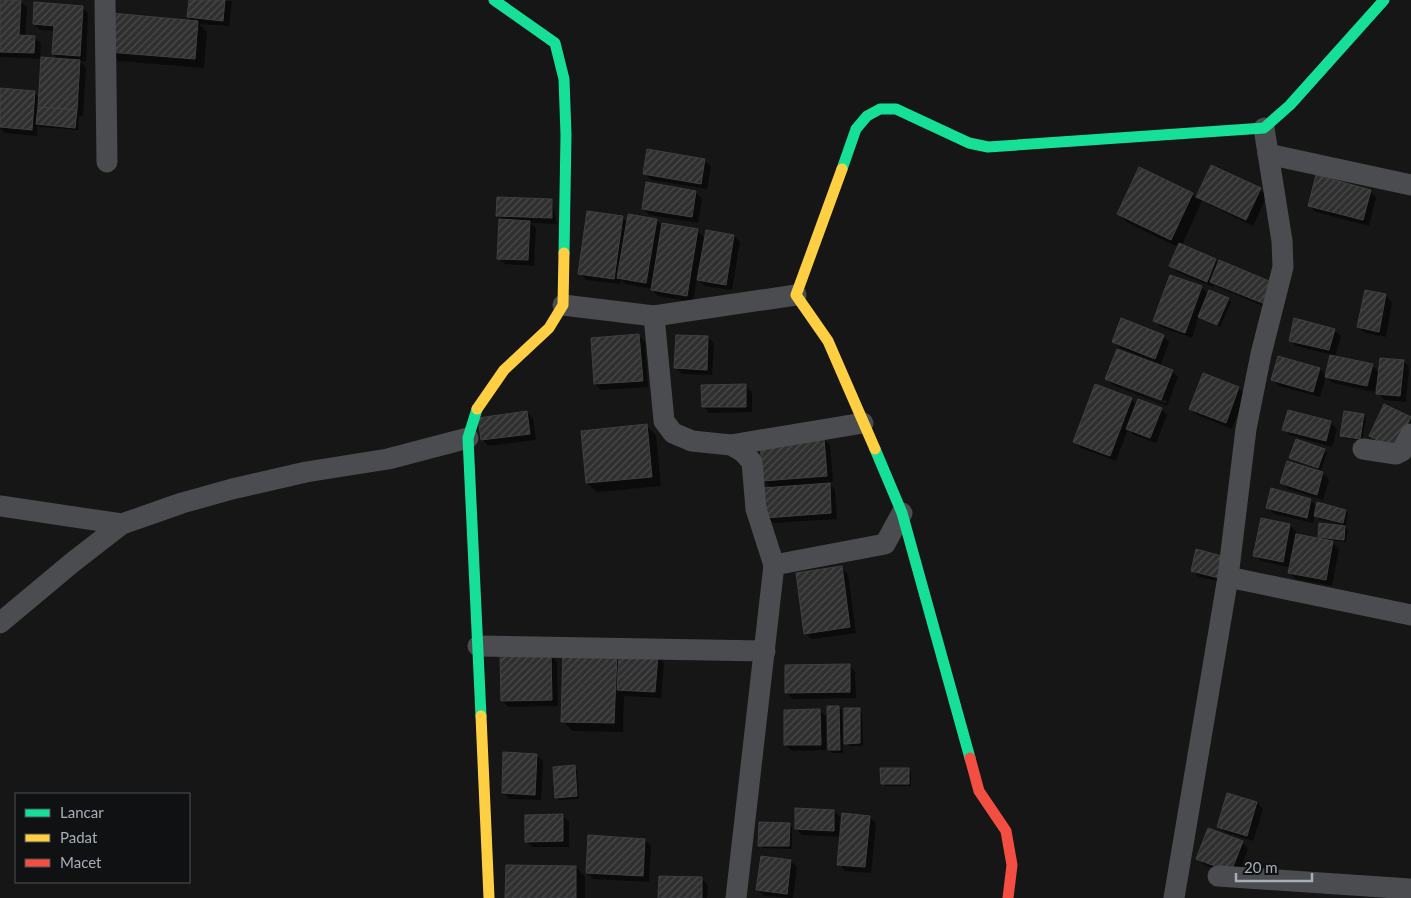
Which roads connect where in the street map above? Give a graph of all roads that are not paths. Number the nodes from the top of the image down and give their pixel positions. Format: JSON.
{"nodes":[{"id":1,"x":104,"y":0,"type":"edge"},
{"id":2,"x":494,"y":0,"type":"edge"},
{"id":3,"x":1384,"y":0,"type":"edge"},
{"id":4,"x":1264,"y":128,"type":"junction"},
{"id":5,"x":1268,"y":154,"type":"junction"},
{"id":6,"x":107,"y":162,"type":"dead end"},
{"id":7,"x":1411,"y":185,"type":"edge"},
{"id":8,"x":796,"y":295,"type":"junction"},
{"id":9,"x":563,"y":305,"type":"junction"},
{"id":10,"x":654,"y":316,"type":"junction"},
{"id":11,"x":863,"y":423,"type":"junction"},
{"id":12,"x":1411,"y":434,"type":"edge"},
{"id":13,"x":468,"y":438,"type":"junction"},
{"id":14,"x":731,"y":445,"type":"junction"},
{"id":15,"x":1364,"y":449,"type":"dead end"},
{"id":16,"x":0,"y":506,"type":"edge"},
{"id":17,"x":902,"y":513,"type":"junction"},
{"id":18,"x":122,"y":524,"type":"junction"},
{"id":19,"x":774,"y":566,"type":"junction"},
{"id":20,"x":1228,"y":577,"type":"junction"},
{"id":21,"x":1411,"y":615,"type":"edge"},
{"id":22,"x":0,"y":623,"type":"edge"},
{"id":23,"x":478,"y":646,"type":"junction"},
{"id":24,"x":765,"y":651,"type":"junction"},
{"id":25,"x":1218,"y":876,"type":"dead end"},
{"id":26,"x":1411,"y":889,"type":"edge"},
{"id":27,"x":489,"y":898,"type":"edge"},
{"id":28,"x":736,"y":898,"type":"edge"},
{"id":29,"x":1008,"y":898,"type":"edge"},
{"id":30,"x":1174,"y":898,"type":"edge"}],
"edges":[{"from":1,"to":6,"type":"street"},
{"from":2,"to":9,"type":"street"},
{"from":3,"to":4,"type":"street"},
{"from":4,"to":5,"type":"street"},
{"from":4,"to":8,"type":"street"},
{"from":5,"to":7,"type":"street"},
{"from":5,"to":20,"type":"street"},
{"from":8,"to":10,"type":"street"},
{"from":8,"to":11,"type":"street"},
{"from":9,"to":10,"type":"street"},
{"from":9,"to":13,"type":"street"},
{"from":10,"to":14,"type":"street"},
{"from":11,"to":14,"type":"street"},
{"from":11,"to":17,"type":"street"},
{"from":12,"to":15,"type":"street"},
{"from":13,"to":18,"type":"street"},
{"from":13,"to":23,"type":"street"},
{"from":14,"to":19,"type":"street"},
{"from":16,"to":18,"type":"street"},
{"from":17,"to":19,"type":"street"},
{"from":17,"to":29,"type":"street"},
{"from":18,"to":22,"type":"street"},
{"from":19,"to":24,"type":"street"},
{"from":20,"to":21,"type":"street"},
{"from":20,"to":30,"type":"street"},
{"from":23,"to":24,"type":"street"},
{"from":23,"to":27,"type":"street"},
{"from":24,"to":28,"type":"street"},
{"from":25,"to":26,"type":"street"}]}
